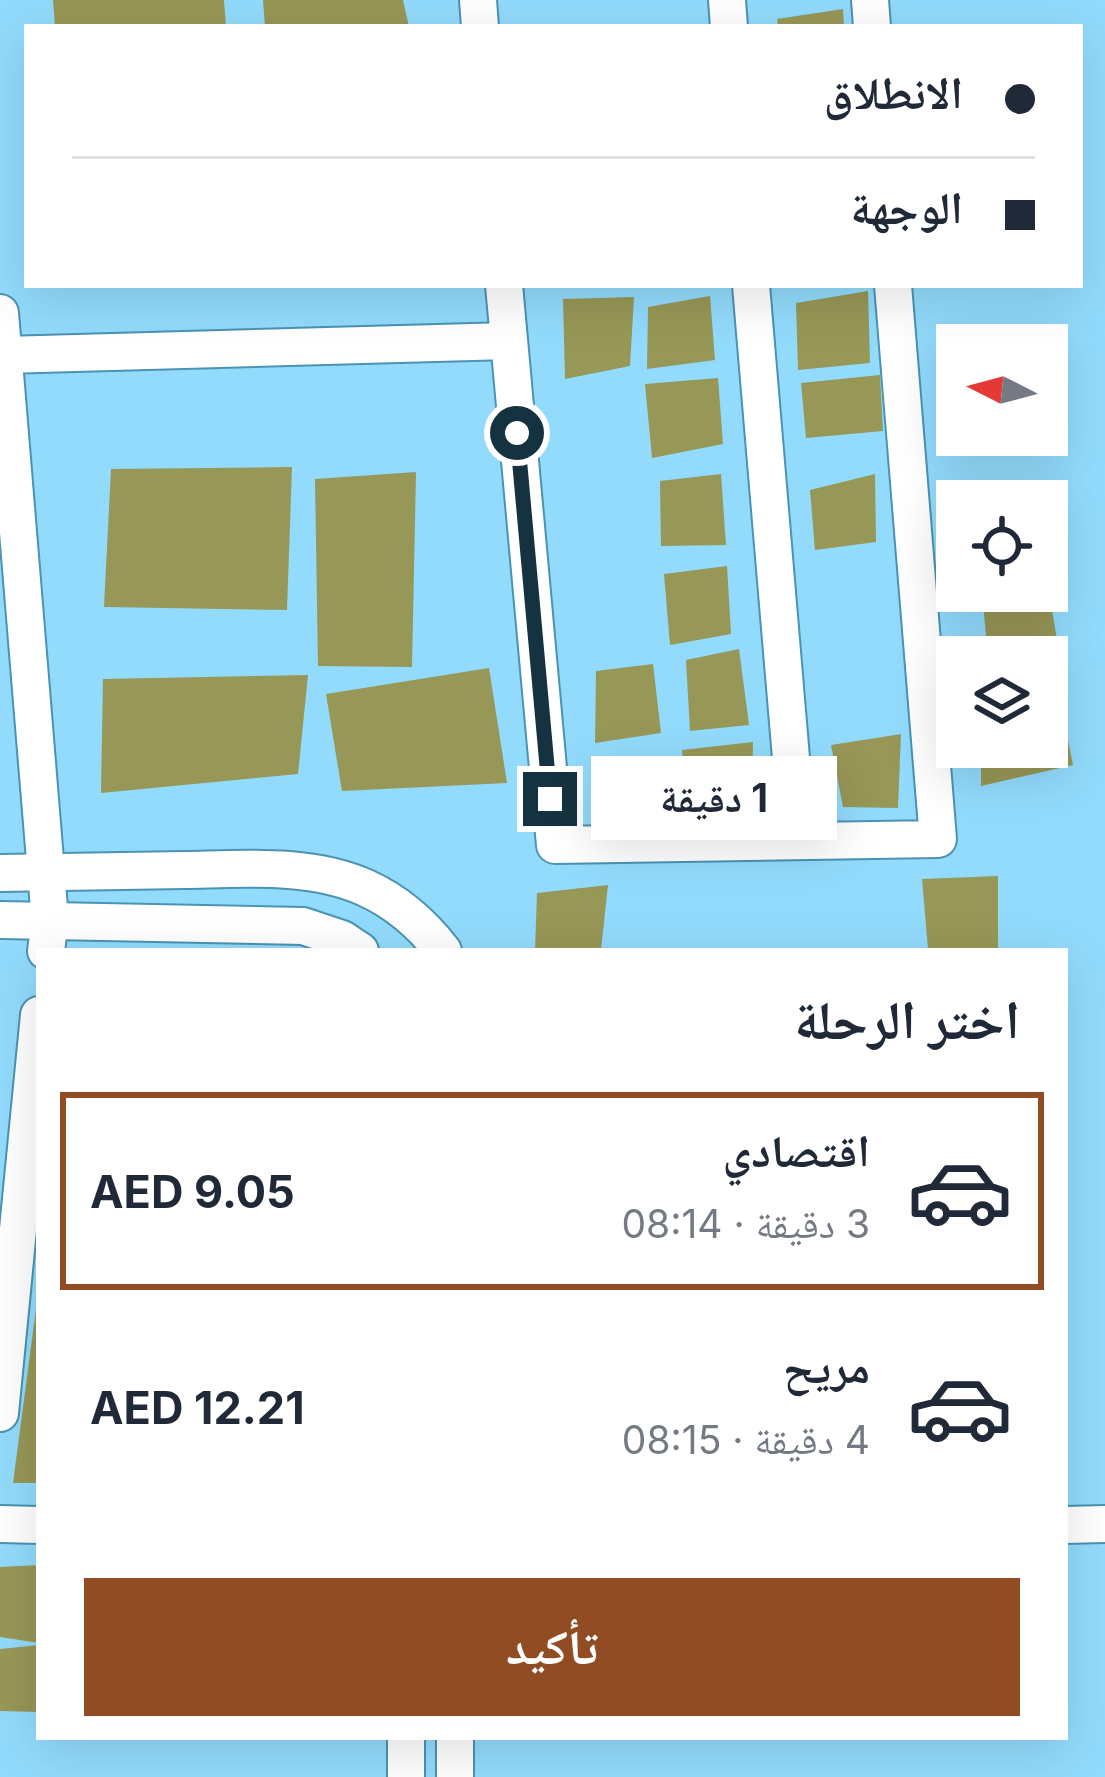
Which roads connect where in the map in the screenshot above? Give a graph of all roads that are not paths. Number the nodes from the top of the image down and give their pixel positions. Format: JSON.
{"nodes":[{"id":1,"x":504,"y":288,"type":"edge"},
{"id":2,"x":751,"y":288,"type":"edge"},
{"id":3,"x":893,"y":288,"type":"edge"},
{"id":4,"x":0,"y":314,"type":"edge"},
{"id":5,"x":509,"y":341,"type":"junction"},
{"id":6,"x":4,"y":356,"type":"junction"},
{"id":7,"x":798,"y":841,"type":"junction"},
{"id":8,"x":46,"y":872,"type":"junction"},
{"id":9,"x":0,"y":873,"type":"edge"},
{"id":10,"x":0,"y":920,"type":"edge"},
{"id":11,"x":48,"y":936,"type":"edge"},
{"id":12,"x":356,"y":948,"type":"edge"},
{"id":13,"x":441,"y":948,"type":"edge"},
{"id":14,"x":36,"y":1033,"type":"edge"},
{"id":15,"x":10,"y":1178,"type":"edge"},
{"id":16,"x":0,"y":1413,"type":"edge"},
{"id":17,"x":0,"y":1524,"type":"edge"},
{"id":18,"x":1105,"y":1524,"type":"edge"},
{"id":19,"x":36,"y":1525,"type":"edge"},
{"id":20,"x":1068,"y":1525,"type":"edge"},
{"id":21,"x":406,"y":1740,"type":"edge"},
{"id":22,"x":455,"y":1740,"type":"edge"},
{"id":23,"x":406,"y":1777,"type":"edge"},
{"id":24,"x":455,"y":1777,"type":"edge"}],
"edges":[{"from":1,"to":5,"type":"street"},
{"from":2,"to":7,"type":"street"},
{"from":3,"to":7,"type":"street"},
{"from":4,"to":6,"type":"street"},
{"from":5,"to":6,"type":"street"},
{"from":5,"to":7,"type":"street"},
{"from":6,"to":8,"type":"street"},
{"from":8,"to":9,"type":"street"},
{"from":8,"to":11,"type":"street"},
{"from":8,"to":13,"type":"street"},
{"from":10,"to":11,"type":"street"},
{"from":11,"to":12,"type":"street"},
{"from":14,"to":15,"type":"street"},
{"from":15,"to":16,"type":"street"},
{"from":17,"to":19,"type":"street"},
{"from":18,"to":20,"type":"street"},
{"from":21,"to":23,"type":"street"},
{"from":22,"to":24,"type":"street"}]}
